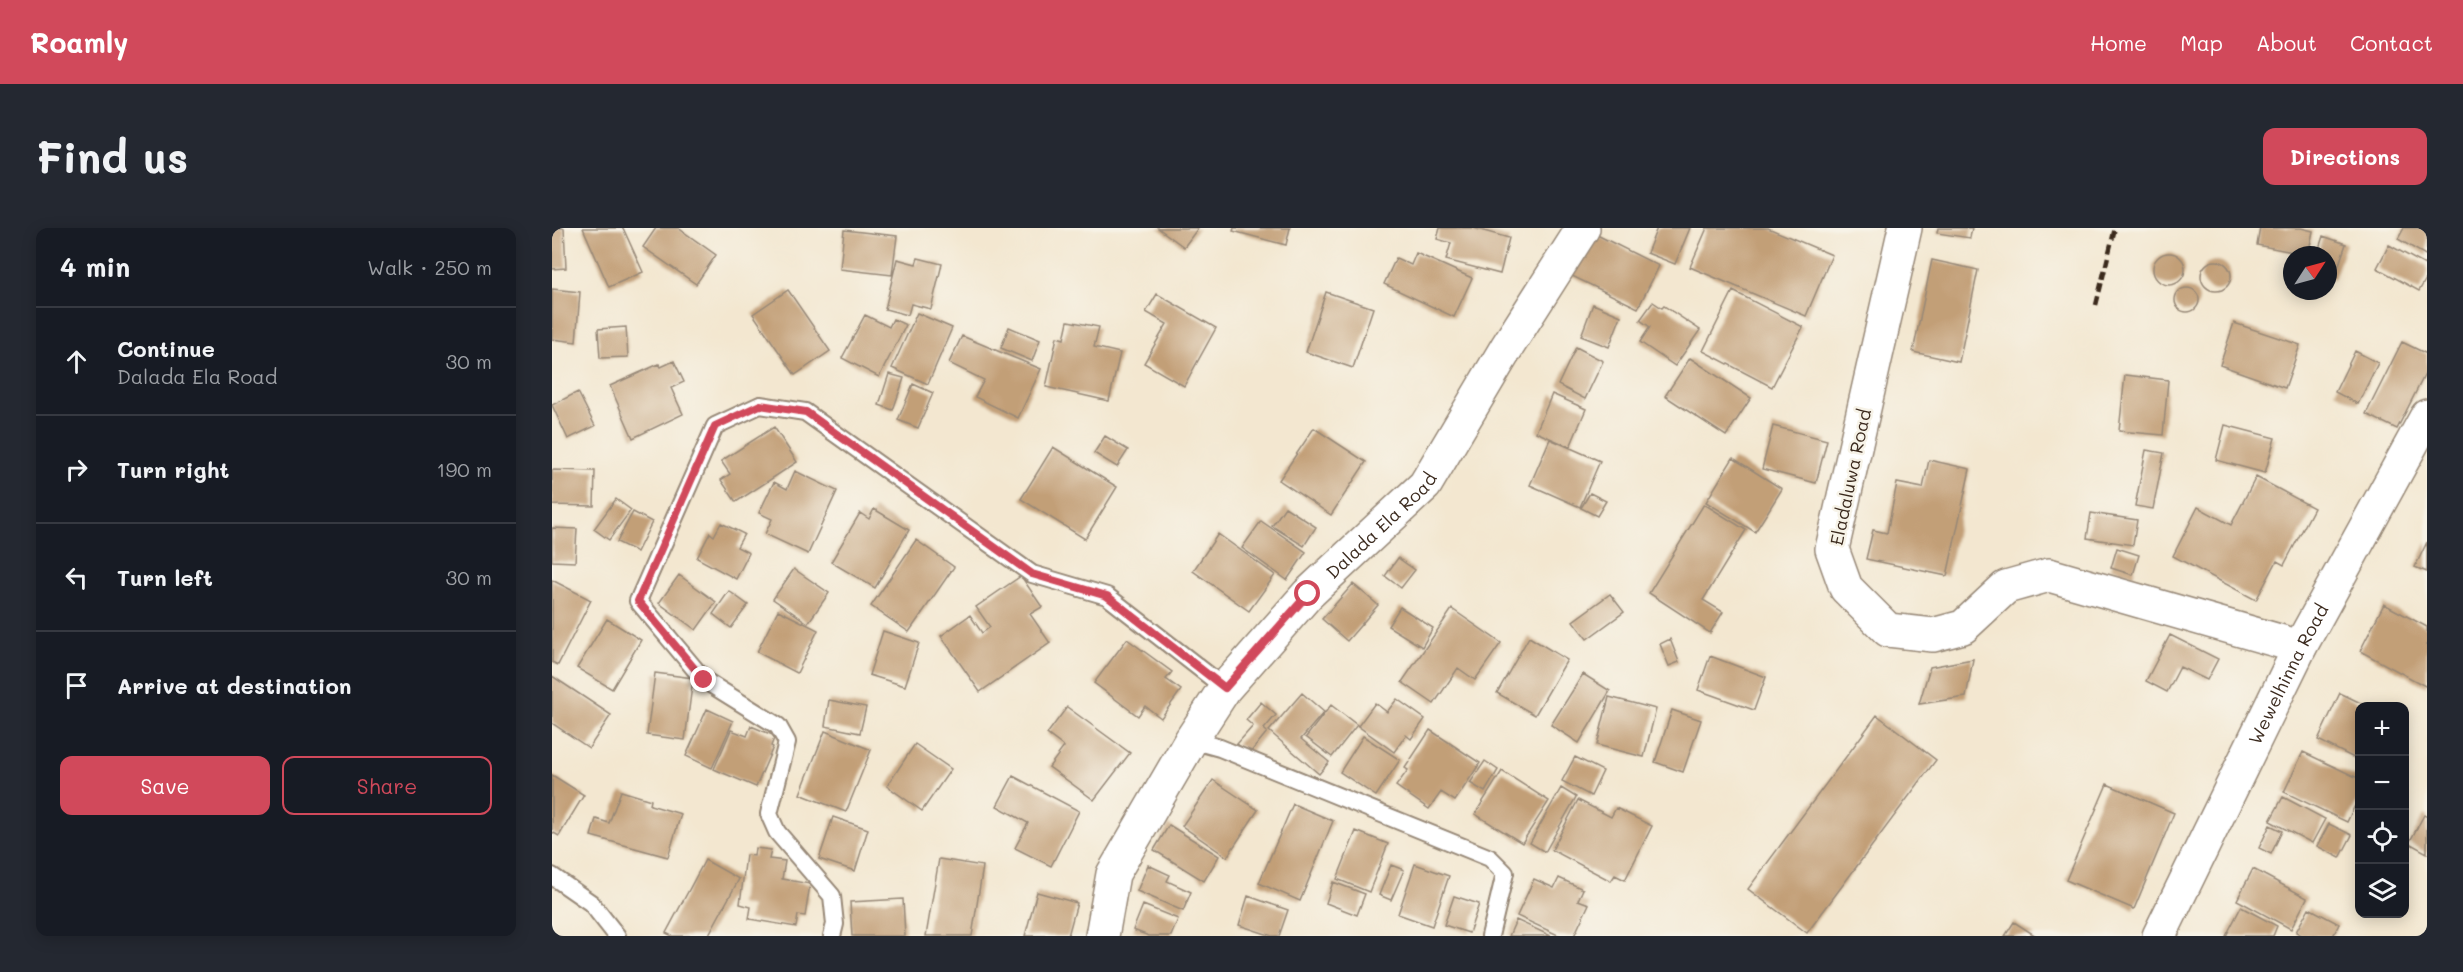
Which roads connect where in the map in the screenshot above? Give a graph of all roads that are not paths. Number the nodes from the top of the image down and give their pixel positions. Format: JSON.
{"nodes":[{"id":1,"x":1583,"y":228,"type":"edge"},
{"id":2,"x":1905,"y":228,"type":"edge"},
{"id":3,"x":2427,"y":416,"type":"edge"},
{"id":4,"x":2300,"y":647,"type":"junction"},
{"id":5,"x":1225,"y":688,"type":"junction"},
{"id":6,"x":1191,"y":740,"type":"junction"},
{"id":7,"x":552,"y":876,"type":"edge"},
{"id":8,"x":617,"y":936,"type":"edge"},
{"id":9,"x":832,"y":936,"type":"edge"},
{"id":10,"x":1102,"y":936,"type":"edge"},
{"id":11,"x":1490,"y":936,"type":"edge"},
{"id":12,"x":2158,"y":936,"type":"edge"}],
"edges":[{"from":1,"to":5,"type":"street","name":"Dalada Ela Road"},
{"from":2,"to":4,"type":"street","name":"Eladaluwa Road"},
{"from":3,"to":4,"type":"street","name":"Wewelhinna Road"},
{"from":4,"to":12,"type":"street","name":"Wewelhinna Road"},
{"from":5,"to":6,"type":"street","name":"Dalada Ela Road"},
{"from":5,"to":9,"type":"lane"},
{"from":6,"to":10,"type":"street","name":"Dalada Ela Road"},
{"from":6,"to":11,"type":"lane"},
{"from":7,"to":8,"type":"lane"}]}
